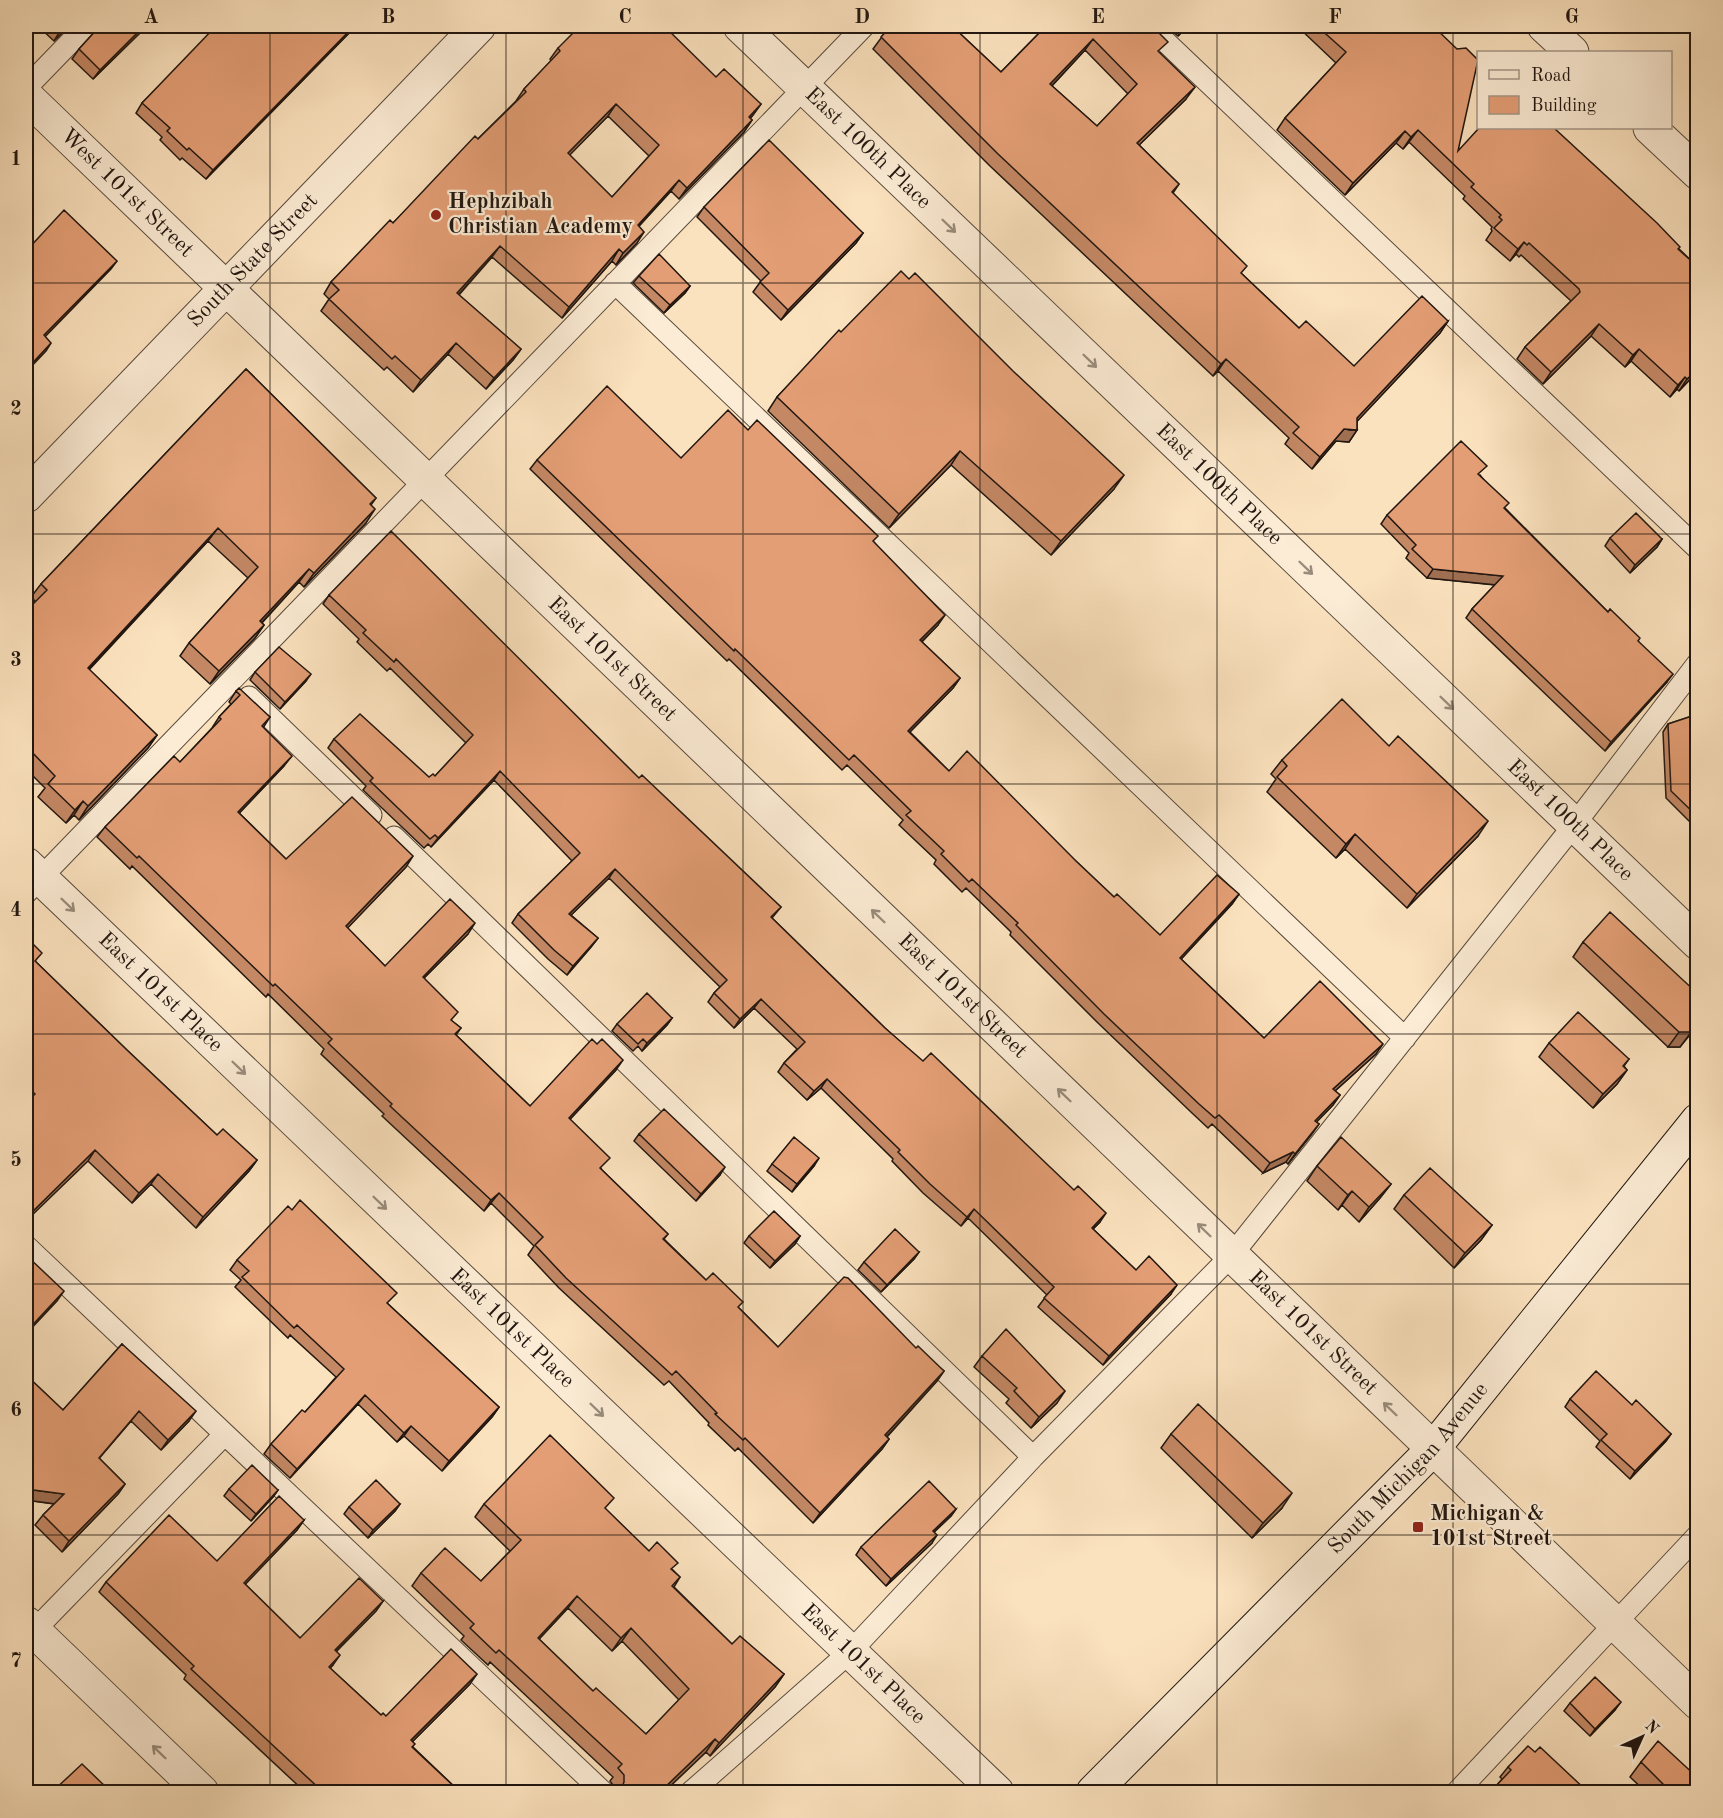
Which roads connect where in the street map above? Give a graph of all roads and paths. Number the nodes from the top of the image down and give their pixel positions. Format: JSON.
{"nodes":[{"id":1,"x":86,"y":26,"type":"edge"},
{"id":2,"x":479,"y":26,"type":"edge"},
{"id":3,"x":740,"y":26,"type":"edge"},
{"id":4,"x":864,"y":26,"type":"edge"},
{"id":5,"x":1149,"y":26,"type":"edge"},
{"id":6,"x":1544,"y":26,"type":"edge"},
{"id":7,"x":1571,"y":51,"type":"edge"},
{"id":8,"x":805,"y":87,"type":"junction"},
{"id":9,"x":26,"y":88,"type":"edge"},
{"id":10,"x":26,"y":96,"type":"edge"},
{"id":11,"x":1651,"y":129,"type":"edge"},
{"id":12,"x":1698,"y":173,"type":"edge"},
{"id":13,"x":615,"y":283,"type":"junction"},
{"id":14,"x":226,"y":290,"type":"junction"},
{"id":15,"x":424,"y":481,"type":"junction"},
{"id":16,"x":26,"y":496,"type":"edge"},
{"id":17,"x":1698,"y":549,"type":"edge"},
{"id":18,"x":1698,"y":663,"type":"edge"},
{"id":19,"x":232,"y":680,"type":"junction"},
{"id":20,"x":1574,"y":825,"type":"junction"},
{"id":21,"x":30,"y":878,"type":"edge"},
{"id":22,"x":1698,"y":944,"type":"edge"},
{"id":23,"x":1405,"y":1038,"type":"junction"},
{"id":24,"x":1698,"y":1120,"type":"edge"},
{"id":25,"x":26,"y":1246,"type":"edge"},
{"id":26,"x":1231,"y":1256,"type":"junction"},
{"id":27,"x":224,"y":1435,"type":"junction"},
{"id":28,"x":1432,"y":1450,"type":"junction"},
{"id":29,"x":1033,"y":1457,"type":"junction"},
{"id":30,"x":1698,"y":1535,"type":"edge"},
{"id":31,"x":1615,"y":1623,"type":"junction"},
{"id":32,"x":28,"y":1631,"type":"edge"},
{"id":33,"x":850,"y":1652,"type":"junction"},
{"id":34,"x":1698,"y":1703,"type":"edge"},
{"id":35,"x":202,"y":1792,"type":"edge"},
{"id":36,"x":603,"y":1792,"type":"edge"},
{"id":37,"x":691,"y":1792,"type":"edge"},
{"id":38,"x":997,"y":1792,"type":"edge"},
{"id":39,"x":1093,"y":1792,"type":"edge"},
{"id":40,"x":1457,"y":1792,"type":"edge"}],
"edges":[{"from":1,"to":9,"type":"lane"},
{"from":2,"to":14,"type":"street","name":"South State Street"},
{"from":3,"to":8,"type":"street","name":"East 100th Place"},
{"from":4,"to":8,"type":"lane"},
{"from":5,"to":17,"type":"lane"},
{"from":6,"to":7,"type":"street"},
{"from":8,"to":13,"type":"lane"},
{"from":8,"to":20,"type":"street","name":"East 100th Place","one_way":true},
{"from":10,"to":14,"type":"street","name":"West 101st Street"},
{"from":11,"to":12,"type":"street"},
{"from":13,"to":15,"type":"lane"},
{"from":13,"to":23,"type":"lane"},
{"from":14,"to":15,"type":"street","name":"East 101st Street"},
{"from":14,"to":16,"type":"street","name":"South State Street"},
{"from":15,"to":19,"type":"lane"},
{"from":26,"to":15,"type":"street","name":"East 101st Street","one_way":true},
{"from":18,"to":20,"type":"lane"},
{"from":19,"to":21,"type":"lane"},
{"from":19,"to":29,"type":"lane"},
{"from":20,"to":22,"type":"street","name":"East 100th Place"},
{"from":20,"to":23,"type":"lane"},
{"from":21,"to":33,"type":"street","name":"East 101st Place","one_way":true},
{"from":23,"to":26,"type":"lane"},
{"from":24,"to":28,"type":"street","name":"South Michigan Avenue"},
{"from":25,"to":27,"type":"lane"},
{"from":28,"to":26,"type":"street","name":"East 101st Street","one_way":true},
{"from":26,"to":29,"type":"lane"},
{"from":27,"to":32,"type":"lane"},
{"from":27,"to":36,"type":"lane"},
{"from":28,"to":31,"type":"street","name":"East 101st Street"},
{"from":28,"to":39,"type":"street","name":"South Michigan Avenue"},
{"from":29,"to":33,"type":"lane"},
{"from":30,"to":31,"type":"lane"},
{"from":31,"to":34,"type":"street","name":"East 101st Street"},
{"from":31,"to":40,"type":"lane"},
{"from":35,"to":32,"type":"street","one_way":true},
{"from":33,"to":37,"type":"lane"},
{"from":33,"to":38,"type":"street","name":"East 101st Place"}]}
